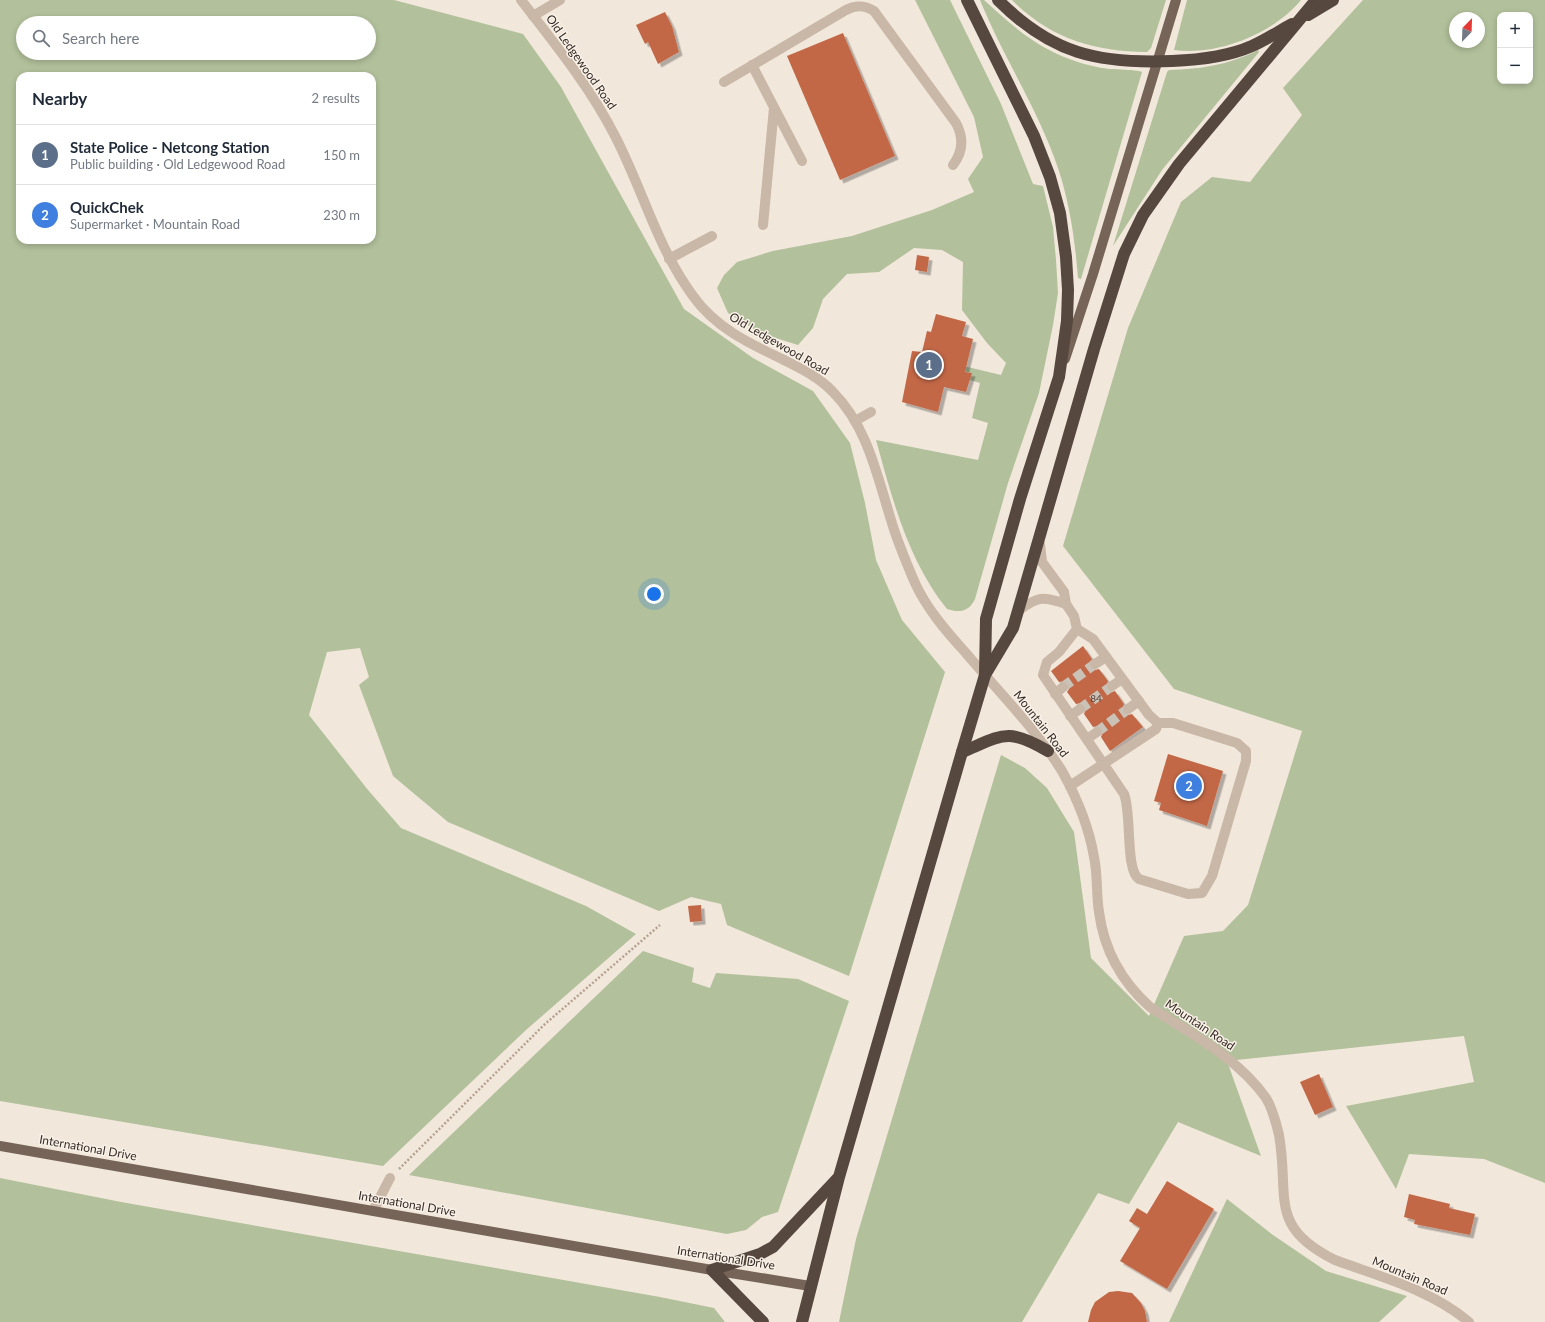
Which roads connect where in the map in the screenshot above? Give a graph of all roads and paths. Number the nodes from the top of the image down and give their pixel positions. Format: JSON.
{"nodes":[{"id":1,"x":521,"y":0,"type":"edge"},
{"id":2,"x":560,"y":0,"type":"edge"},
{"id":3,"x":967,"y":0,"type":"edge"},
{"id":4,"x":998,"y":0,"type":"edge"},
{"id":5,"x":1176,"y":0,"type":"edge"},
{"id":6,"x":1316,"y":0,"type":"edge"},
{"id":7,"x":1333,"y":0,"type":"edge"},
{"id":8,"x":533,"y":16,"type":"junction"},
{"id":9,"x":1299,"y":20,"type":"junction"},
{"id":10,"x":1157,"y":61,"type":"junction"},
{"id":11,"x":752,"y":65,"type":"junction"},
{"id":12,"x":724,"y":82,"type":"dead end"},
{"id":13,"x":774,"y":108,"type":"junction"},
{"id":14,"x":802,"y":161,"type":"dead end"},
{"id":15,"x":953,"y":165,"type":"dead end"},
{"id":16,"x":764,"y":225,"type":"dead end"},
{"id":17,"x":712,"y":236,"type":"dead end"},
{"id":18,"x":669,"y":259,"type":"junction"},
{"id":19,"x":1059,"y":377,"type":"junction"},
{"id":20,"x":871,"y":412,"type":"dead end"},
{"id":21,"x":855,"y":420,"type":"junction"},
{"id":22,"x":1039,"y":534,"type":"junction"},
{"id":23,"x":1066,"y":604,"type":"junction"},
{"id":24,"x":1018,"y":611,"type":"junction"},
{"id":25,"x":1077,"y":629,"type":"junction"},
{"id":26,"x":1106,"y":657,"type":"junction"},
{"id":27,"x":1095,"y":664,"type":"tunnel mouth"},
{"id":28,"x":985,"y":675,"type":"junction"},
{"id":29,"x":1122,"y":679,"type":"junction"},
{"id":30,"x":1112,"y":686,"type":"tunnel mouth"},
{"id":31,"x":1063,"y":687,"type":"tunnel mouth"},
{"id":32,"x":1055,"y":694,"type":"junction"},
{"id":33,"x":1139,"y":701,"type":"junction"},
{"id":34,"x":1080,"y":709,"type":"tunnel mouth"},
{"id":35,"x":1128,"y":709,"type":"tunnel mouth"},
{"id":36,"x":1070,"y":716,"type":"junction"},
{"id":37,"x":1158,"y":722,"type":"junction"},
{"id":38,"x":1097,"y":732,"type":"tunnel mouth"},
{"id":39,"x":1087,"y":739,"type":"junction"},
{"id":40,"x":1048,"y":751,"type":"junction"},
{"id":41,"x":962,"y":752,"type":"junction"},
{"id":42,"x":1105,"y":764,"type":"junction"},
{"id":43,"x":1070,"y":786,"type":"junction"},
{"id":44,"x":660,"y":925,"type":"dead end"},
{"id":45,"x":0,"y":1146,"type":"edge"},
{"id":46,"x":839,"y":1177,"type":"junction"},
{"id":47,"x":390,"y":1178,"type":"joint"},
{"id":48,"x":374,"y":1211,"type":"junction"},
{"id":49,"x":712,"y":1270,"type":"junction"},
{"id":50,"x":810,"y":1286,"type":"junction"},
{"id":51,"x":763,"y":1322,"type":"edge"},
{"id":52,"x":802,"y":1322,"type":"edge"},
{"id":53,"x":1469,"y":1322,"type":"edge"}],
"edges":[{"from":1,"to":8,"type":"street","name":"Old Ledgewood Road"},
{"from":2,"to":8,"type":"street"},
{"from":3,"to":19,"type":"highway"},
{"from":4,"to":10,"type":"highway"},
{"from":5,"to":10,"type":"main road"},
{"from":6,"to":9,"type":"highway"},
{"from":7,"to":9,"type":"highway"},
{"from":8,"to":18,"type":"street","name":"Old Ledgewood Road"},
{"from":9,"to":10,"type":"highway"},
{"from":9,"to":22,"type":"highway"},
{"from":10,"to":19,"type":"main road"},
{"from":11,"to":12,"type":"street"},
{"from":11,"to":13,"type":"street"},
{"from":11,"to":15,"type":"street"},
{"from":13,"to":14,"type":"street"},
{"from":13,"to":16,"type":"street"},
{"from":17,"to":18,"type":"street"},
{"from":18,"to":21,"type":"street","name":"Old Ledgewood Road"},
{"from":19,"to":28,"type":"highway"},
{"from":20,"to":21,"type":"street"},
{"from":21,"to":28,"type":"street","name":"Old Ledgewood Road"},
{"from":22,"to":23,"type":"street"},
{"from":22,"to":24,"type":"highway"},
{"from":23,"to":24,"type":"street"},
{"from":23,"to":25,"type":"street"},
{"from":24,"to":28,"type":"highway"},
{"from":25,"to":26,"type":"street"},
{"from":25,"to":32,"type":"street"},
{"from":26,"to":27,"type":"street"},
{"from":26,"to":29,"type":"street"},
{"from":28,"to":40,"type":"street","name":"Mountain Road"},
{"from":28,"to":41,"type":"highway"},
{"from":29,"to":30,"type":"street"},
{"from":29,"to":33,"type":"street"},
{"from":31,"to":32,"type":"street"},
{"from":32,"to":36,"type":"street"},
{"from":33,"to":35,"type":"street"},
{"from":33,"to":37,"type":"street"},
{"from":34,"to":36,"type":"street"},
{"from":36,"to":39,"type":"street"},
{"from":37,"to":42,"type":"street"},
{"from":37,"to":42,"type":"street"},
{"from":38,"to":39,"type":"street"},
{"from":39,"to":42,"type":"street"},
{"from":40,"to":41,"type":"highway"},
{"from":40,"to":43,"type":"street","name":"Mountain Road"},
{"from":41,"to":46,"type":"highway"},
{"from":42,"to":43,"type":"street"},
{"from":43,"to":53,"type":"street","name":"Mountain Road"},
{"from":44,"to":47,"type":"path"},
{"from":45,"to":48,"type":"main road","name":"International Drive"},
{"from":46,"to":49,"type":"highway"},
{"from":46,"to":50,"type":"highway"},
{"from":47,"to":48,"type":"street"},
{"from":48,"to":49,"type":"main road","name":"International Drive"},
{"from":49,"to":50,"type":"main road","name":"International Drive"},
{"from":49,"to":51,"type":"highway"},
{"from":50,"to":52,"type":"highway"}]}
